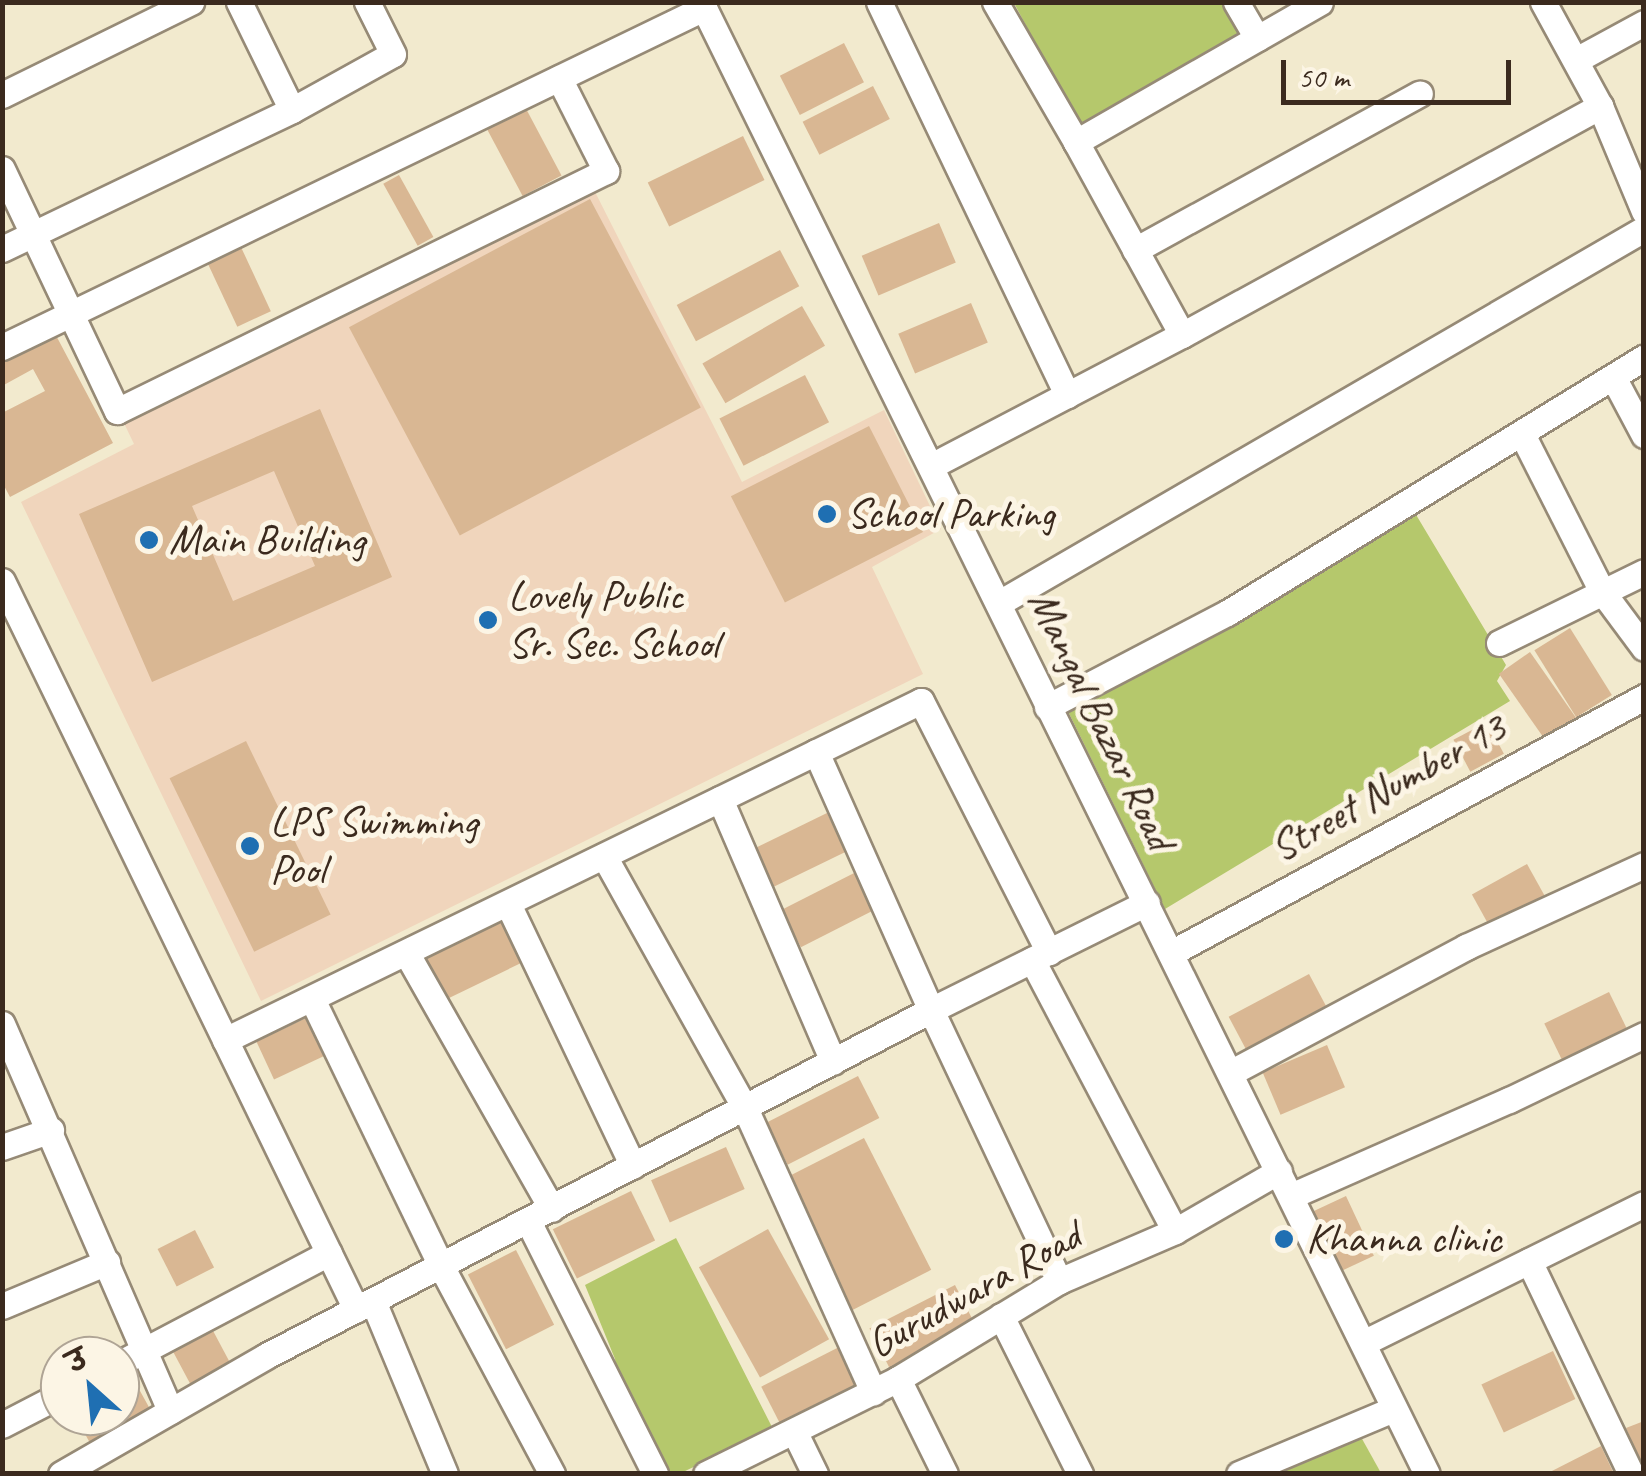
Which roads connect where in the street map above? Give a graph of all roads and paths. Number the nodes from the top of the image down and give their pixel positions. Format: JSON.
{"nodes":[{"id":1,"x":191,"y":2,"type":"edge"},
{"id":2,"x":239,"y":2,"type":"edge"},
{"id":3,"x":367,"y":2,"type":"edge"},
{"id":4,"x":879,"y":2,"type":"edge"},
{"id":5,"x":995,"y":2,"type":"edge"},
{"id":6,"x":1236,"y":2,"type":"edge"},
{"id":7,"x":1320,"y":2,"type":"edge"},
{"id":8,"x":1543,"y":2,"type":"edge"},
{"id":9,"x":703,"y":5,"type":"edge"},
{"id":10,"x":1644,"y":24,"type":"edge"},
{"id":11,"x":1258,"y":38,"type":"junction"},
{"id":12,"x":1576,"y":60,"type":"junction"},
{"id":13,"x":559,"y":78,"type":"junction"},
{"id":14,"x":1420,"y":94,"type":"dead end"},
{"id":15,"x":2,"y":95,"type":"edge"},
{"id":16,"x":1600,"y":106,"type":"junction"},
{"id":17,"x":292,"y":110,"type":"junction"},
{"id":18,"x":1076,"y":142,"type":"junction"},
{"id":19,"x":2,"y":169,"type":"edge"},
{"id":20,"x":1644,"y":211,"type":"edge"},
{"id":21,"x":1644,"y":229,"type":"edge"},
{"id":22,"x":34,"y":234,"type":"junction"},
{"id":23,"x":2,"y":248,"type":"edge"},
{"id":24,"x":1135,"y":250,"type":"junction"},
{"id":25,"x":72,"y":314,"type":"junction"},
{"id":26,"x":1182,"y":336,"type":"junction"},
{"id":27,"x":2,"y":347,"type":"edge"},
{"id":28,"x":1644,"y":357,"type":"edge"},
{"id":29,"x":1613,"y":376,"type":"junction"},
{"id":30,"x":1067,"y":395,"type":"junction"},
{"id":31,"x":1522,"y":434,"type":"junction"},
{"id":32,"x":1644,"y":436,"type":"edge"},
{"id":33,"x":932,"y":466,"type":"junction"},
{"id":34,"x":1644,"y":572,"type":"edge"},
{"id":35,"x":3,"y":582,"type":"edge"},
{"id":36,"x":1601,"y":590,"type":"junction"},
{"id":37,"x":999,"y":602,"type":"junction"},
{"id":38,"x":1499,"y":643,"type":"dead end"},
{"id":39,"x":1644,"y":648,"type":"edge"},
{"id":40,"x":1644,"y":697,"type":"edge"},
{"id":41,"x":1046,"y":707,"type":"junction"},
{"id":42,"x":816,"y":752,"type":"junction"},
{"id":43,"x":720,"y":799,"type":"junction"},
{"id":44,"x":604,"y":856,"type":"junction"},
{"id":45,"x":1644,"y":865,"type":"edge"},
{"id":46,"x":1147,"y":903,"type":"junction"},
{"id":47,"x":508,"y":904,"type":"junction"},
{"id":48,"x":1171,"y":952,"type":"junction"},
{"id":49,"x":408,"y":954,"type":"junction"},
{"id":50,"x":1040,"y":956,"type":"junction"},
{"id":51,"x":312,"y":998,"type":"junction"},
{"id":52,"x":930,"y":1010,"type":"junction"},
{"id":53,"x":2,"y":1024,"type":"edge"},
{"id":54,"x":1644,"y":1035,"type":"edge"},
{"id":55,"x":225,"y":1040,"type":"junction"},
{"id":56,"x":832,"y":1062,"type":"junction"},
{"id":57,"x":1230,"y":1073,"type":"junction"},
{"id":58,"x":745,"y":1108,"type":"junction"},
{"id":59,"x":51,"y":1130,"type":"junction"},
{"id":60,"x":2,"y":1147,"type":"edge"},
{"id":61,"x":634,"y":1166,"type":"junction"},
{"id":62,"x":1279,"y":1172,"type":"junction"},
{"id":63,"x":1291,"y":1196,"type":"junction"},
{"id":64,"x":1644,"y":1204,"type":"edge"},
{"id":65,"x":552,"y":1209,"type":"junction"},
{"id":66,"x":528,"y":1221,"type":"junction"},
{"id":67,"x":1175,"y":1231,"type":"junction"},
{"id":68,"x":329,"y":1253,"type":"junction"},
{"id":69,"x":1529,"y":1261,"type":"junction"},
{"id":70,"x":107,"y":1262,"type":"junction"},
{"id":71,"x":440,"y":1266,"type":"junction"},
{"id":72,"x":1058,"y":1281,"type":"junction"},
{"id":73,"x":365,"y":1305,"type":"junction"},
{"id":74,"x":2,"y":1306,"type":"edge"},
{"id":75,"x":1001,"y":1316,"type":"junction"},
{"id":76,"x":1363,"y":1344,"type":"junction"},
{"id":77,"x":144,"y":1350,"type":"junction"},
{"id":78,"x":140,"y":1352,"type":"edge"},
{"id":79,"x":898,"y":1379,"type":"junction"},
{"id":80,"x":873,"y":1392,"type":"junction"},
{"id":81,"x":40,"y":1405,"type":"edge"},
{"id":82,"x":1394,"y":1409,"type":"junction"},
{"id":83,"x":170,"y":1411,"type":"junction"},
{"id":84,"x":2,"y":1425,"type":"edge"},
{"id":85,"x":795,"y":1433,"type":"junction"},
{"id":86,"x":62,"y":1474,"type":"edge"},
{"id":87,"x":445,"y":1474,"type":"edge"},
{"id":88,"x":552,"y":1474,"type":"edge"},
{"id":89,"x":655,"y":1474,"type":"edge"},
{"id":90,"x":706,"y":1474,"type":"edge"},
{"id":91,"x":815,"y":1474,"type":"edge"},
{"id":92,"x":945,"y":1474,"type":"edge"},
{"id":93,"x":1080,"y":1474,"type":"edge"},
{"id":94,"x":1239,"y":1474,"type":"edge"},
{"id":95,"x":1427,"y":1474,"type":"edge"},
{"id":96,"x":1631,"y":1474,"type":"edge"}],
"edges":[{"from":1,"to":15,"type":"street"},
{"from":2,"to":17,"type":"street"},
{"from":3,"to":17,"type":"street"},
{"from":4,"to":30,"type":"street"},
{"from":5,"to":18,"type":"street"},
{"from":6,"to":11,"type":"street"},
{"from":7,"to":11,"type":"street"},
{"from":8,"to":12,"type":"street"},
{"from":9,"to":13,"type":"street"},
{"from":9,"to":33,"type":"street","name":"Mangal Bazar Road"},
{"from":10,"to":12,"type":"street"},
{"from":11,"to":18,"type":"street"},
{"from":12,"to":16,"type":"street"},
{"from":13,"to":25,"type":"street"},
{"from":13,"to":25,"type":"street"},
{"from":14,"to":24,"type":"street"},
{"from":16,"to":20,"type":"street"},
{"from":16,"to":26,"type":"street"},
{"from":17,"to":22,"type":"street"},
{"from":18,"to":24,"type":"street"},
{"from":19,"to":22,"type":"street"},
{"from":21,"to":37,"type":"street"},
{"from":22,"to":23,"type":"street"},
{"from":22,"to":25,"type":"street"},
{"from":24,"to":26,"type":"street"},
{"from":25,"to":27,"type":"street"},
{"from":26,"to":30,"type":"street"},
{"from":28,"to":29,"type":"street"},
{"from":29,"to":31,"type":"street"},
{"from":29,"to":32,"type":"street"},
{"from":30,"to":33,"type":"street"},
{"from":31,"to":36,"type":"street"},
{"from":31,"to":41,"type":"street"},
{"from":33,"to":37,"type":"street","name":"Mangal Bazar Road"},
{"from":34,"to":36,"type":"street"},
{"from":35,"to":55,"type":"street"},
{"from":36,"to":38,"type":"street"},
{"from":36,"to":39,"type":"street"},
{"from":37,"to":41,"type":"street","name":"Mangal Bazar Road"},
{"from":40,"to":48,"type":"street","name":"Street Number 13"},
{"from":41,"to":46,"type":"street","name":"Mangal Bazar Road"},
{"from":42,"to":43,"type":"street"},
{"from":42,"to":50,"type":"street"},
{"from":42,"to":52,"type":"street"},
{"from":43,"to":44,"type":"street"},
{"from":43,"to":56,"type":"street"},
{"from":44,"to":47,"type":"street"},
{"from":44,"to":58,"type":"street"},
{"from":45,"to":57,"type":"street"},
{"from":46,"to":48,"type":"street","name":"Mangal Bazar Road"},
{"from":46,"to":50,"type":"street"},
{"from":47,"to":49,"type":"street"},
{"from":47,"to":61,"type":"street"},
{"from":48,"to":57,"type":"street","name":"Mangal Bazar Road"},
{"from":49,"to":51,"type":"street"},
{"from":49,"to":65,"type":"street"},
{"from":50,"to":52,"type":"street"},
{"from":50,"to":67,"type":"street"},
{"from":51,"to":55,"type":"street"},
{"from":51,"to":71,"type":"street"},
{"from":52,"to":56,"type":"street"},
{"from":52,"to":72,"type":"street"},
{"from":53,"to":59,"type":"street"},
{"from":54,"to":63,"type":"street"},
{"from":55,"to":68,"type":"street"},
{"from":56,"to":58,"type":"street"},
{"from":57,"to":62,"type":"street","name":"Mangal Bazar Road"},
{"from":58,"to":61,"type":"street"},
{"from":58,"to":80,"type":"street"},
{"from":59,"to":60,"type":"street"},
{"from":59,"to":70,"type":"street"},
{"from":61,"to":65,"type":"street"},
{"from":62,"to":63,"type":"street","name":"Mangal Bazar Road"},
{"from":62,"to":67,"type":"street","name":"Gurudwara Road"},
{"from":63,"to":76,"type":"street","name":"Mangal Bazar Road"},
{"from":64,"to":69,"type":"street"},
{"from":65,"to":66,"type":"street"},
{"from":66,"to":71,"type":"street"},
{"from":66,"to":89,"type":"street"},
{"from":67,"to":72,"type":"street","name":"Gurudwara Road"},
{"from":68,"to":73,"type":"street"},
{"from":68,"to":77,"type":"street"},
{"from":69,"to":76,"type":"street"},
{"from":69,"to":96,"type":"street"},
{"from":70,"to":74,"type":"street"},
{"from":70,"to":77,"type":"street"},
{"from":71,"to":73,"type":"street"},
{"from":71,"to":88,"type":"street"},
{"from":72,"to":75,"type":"street","name":"Gurudwara Road"},
{"from":73,"to":83,"type":"street"},
{"from":73,"to":87,"type":"street"},
{"from":75,"to":79,"type":"street","name":"Gurudwara Road"},
{"from":75,"to":93,"type":"street"},
{"from":76,"to":82,"type":"street","name":"Mangal Bazar Road"},
{"from":77,"to":78,"type":"street"},
{"from":77,"to":83,"type":"street"},
{"from":79,"to":80,"type":"street","name":"Gurudwara Road"},
{"from":79,"to":92,"type":"street"},
{"from":80,"to":85,"type":"street","name":"Gurudwara Road"},
{"from":81,"to":84,"type":"street"},
{"from":82,"to":94,"type":"street"},
{"from":82,"to":95,"type":"street","name":"Mangal Bazar Road"},
{"from":83,"to":86,"type":"street"},
{"from":85,"to":90,"type":"street","name":"Gurudwara Road"},
{"from":85,"to":91,"type":"street"}]}
